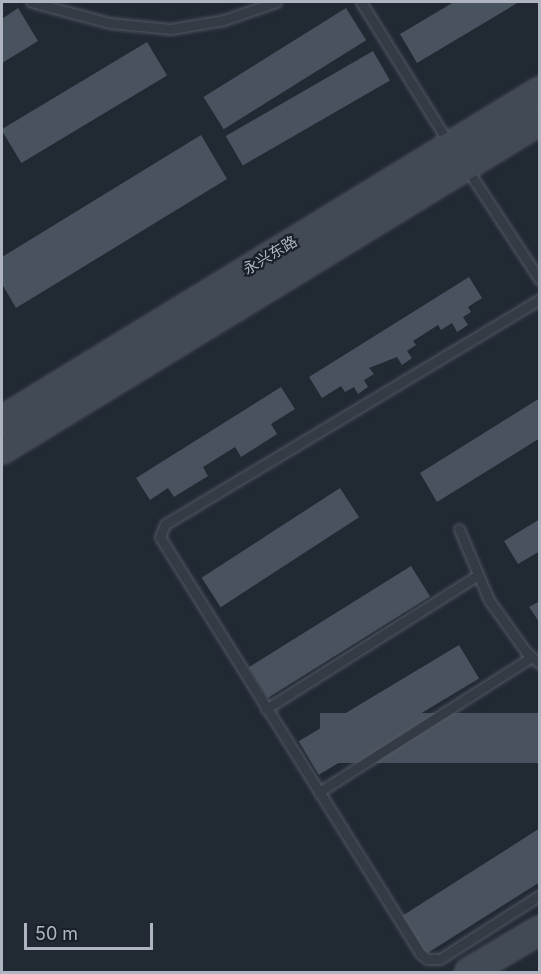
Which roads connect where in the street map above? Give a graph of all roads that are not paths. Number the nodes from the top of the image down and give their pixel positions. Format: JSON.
{"nodes":[{"id":1,"x":32,"y":2,"type":"edge"},
{"id":2,"x":276,"y":2,"type":"edge"},
{"id":3,"x":361,"y":2,"type":"edge"},
{"id":4,"x":540,"y":91,"type":"edge"},
{"id":5,"x":540,"y":122,"type":"edge"},
{"id":6,"x":450,"y":146,"type":"junction"},
{"id":7,"x":465,"y":167,"type":"junction"},
{"id":8,"x":540,"y":280,"type":"edge"},
{"id":9,"x":540,"y":299,"type":"edge"},
{"id":10,"x":2,"y":420,"type":"edge"},
{"id":11,"x":2,"y":450,"type":"edge"},
{"id":12,"x":459,"y":529,"type":"dead end"},
{"id":13,"x":476,"y":576,"type":"junction"},
{"id":14,"x":536,"y":660,"type":"edge"},
{"id":15,"x":266,"y":709,"type":"junction"},
{"id":16,"x":319,"y":792,"type":"junction"},
{"id":17,"x":540,"y":896,"type":"edge"},
{"id":18,"x":540,"y":930,"type":"edge"},
{"id":19,"x":469,"y":972,"type":"edge"}],
"edges":[{"from":1,"to":2,"type":"lane"},
{"from":3,"to":6,"type":"lane"},
{"from":4,"to":6,"type":"street","name":"永兴东路"},
{"from":5,"to":7,"type":"street","name":"永兴东路"},
{"from":6,"to":10,"type":"street","name":"永兴东路"},
{"from":7,"to":8,"type":"lane"},
{"from":7,"to":11,"type":"street","name":"永兴东路"},
{"from":9,"to":15,"type":"lane"},
{"from":12,"to":13,"type":"lane"},
{"from":13,"to":14,"type":"lane"},
{"from":13,"to":15,"type":"lane"},
{"from":14,"to":16,"type":"lane"},
{"from":15,"to":16,"type":"lane"},
{"from":16,"to":17,"type":"lane"},
{"from":18,"to":19,"type":"street"}]}
